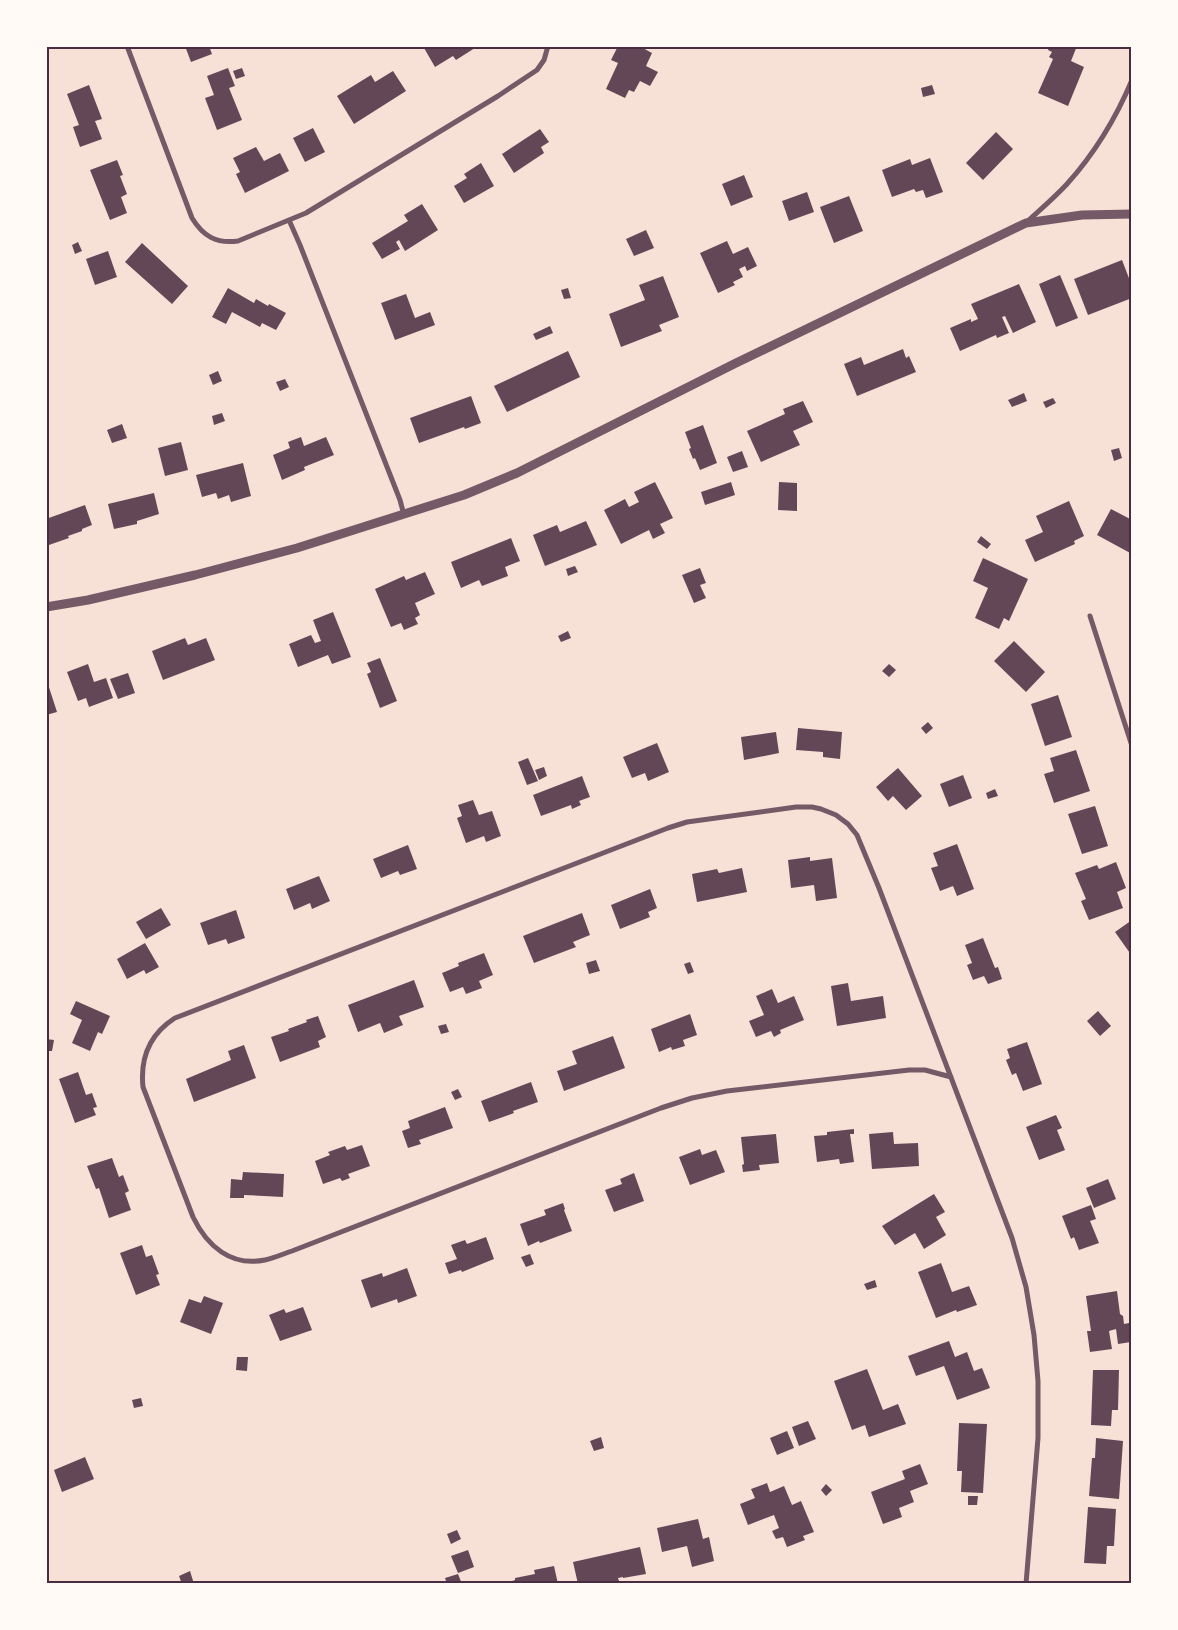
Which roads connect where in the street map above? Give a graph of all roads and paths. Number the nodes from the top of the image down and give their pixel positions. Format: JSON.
{"nodes":[{"id":1,"x":127,"y":46,"type":"edge"},
{"id":2,"x":548,"y":46,"type":"edge"},
{"id":3,"x":1132,"y":80,"type":"edge"},
{"id":4,"x":1132,"y":214,"type":"edge"},
{"id":5,"x":288,"y":220,"type":"junction"},
{"id":6,"x":1026,"y":223,"type":"junction"},
{"id":7,"x":404,"y":515,"type":"junction"},
{"id":8,"x":46,"y":607,"type":"edge"},
{"id":9,"x":1090,"y":616,"type":"dead end"},
{"id":10,"x":1132,"y":746,"type":"edge"},
{"id":11,"x":951,"y":1077,"type":"junction"},
{"id":12,"x":1026,"y":1584,"type":"edge"}],
"edges":[{"from":1,"to":5,"type":"street"},
{"from":2,"to":5,"type":"street"},
{"from":3,"to":6,"type":"street"},
{"from":4,"to":6,"type":"street"},
{"from":5,"to":7,"type":"street"},
{"from":6,"to":7,"type":"street"},
{"from":7,"to":8,"type":"street"},
{"from":9,"to":10,"type":"street"},
{"from":11,"to":11,"type":"street"},
{"from":11,"to":12,"type":"street"}]}
